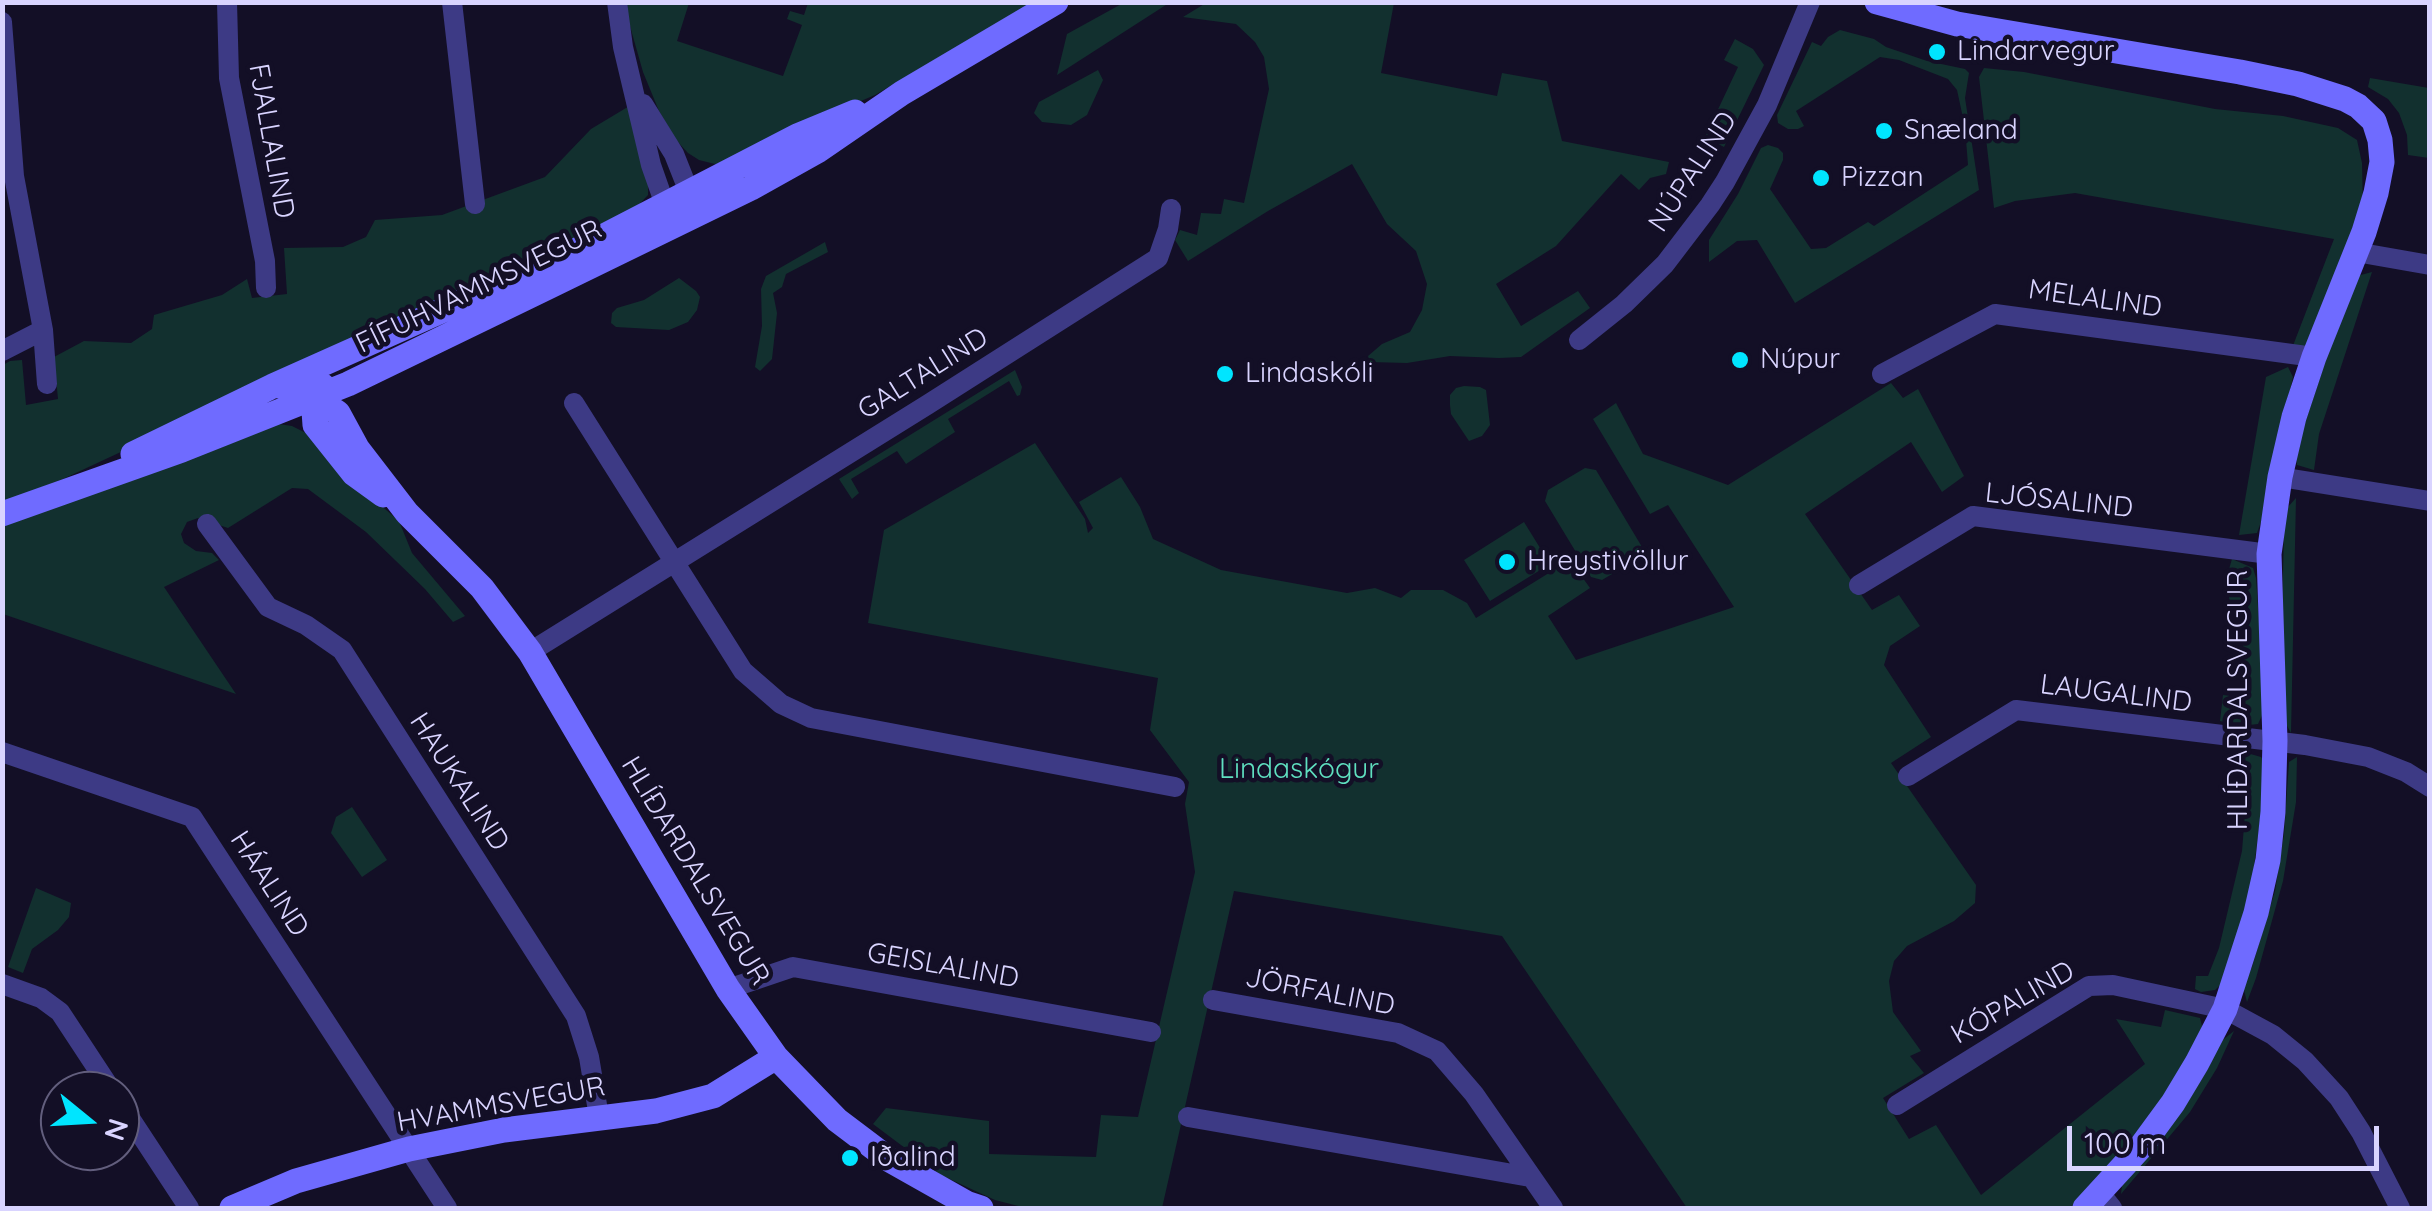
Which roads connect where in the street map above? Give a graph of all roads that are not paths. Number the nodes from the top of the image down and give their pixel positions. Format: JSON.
{"nodes":[{"id":1,"x":227,"y":2,"type":"edge"},
{"id":2,"x":452,"y":2,"type":"edge"},
{"id":3,"x":617,"y":2,"type":"edge"},
{"id":4,"x":1056,"y":2,"type":"edge"},
{"id":5,"x":1810,"y":2,"type":"edge"},
{"id":6,"x":1888,"y":5,"type":"edge"},
{"id":7,"x":2,"y":22,"type":"edge"},
{"id":8,"x":635,"y":92,"type":"junction"},
{"id":9,"x":8,"y":179,"type":"edge"},
{"id":10,"x":693,"y":202,"type":"junction"},
{"id":11,"x":475,"y":204,"type":"dead end"},
{"id":12,"x":1171,"y":209,"type":"dead end"},
{"id":13,"x":668,"y":215,"type":"junction"},
{"id":14,"x":2356,"y":252,"type":"junction"},
{"id":15,"x":2430,"y":265,"type":"edge"},
{"id":16,"x":266,"y":288,"type":"dead end"},
{"id":17,"x":440,"y":313,"type":"junction"},
{"id":18,"x":42,"y":330,"type":"junction"},
{"id":19,"x":1580,"y":340,"type":"dead end"},
{"id":20,"x":2,"y":350,"type":"edge"},
{"id":21,"x":2314,"y":358,"type":"junction"},
{"id":22,"x":1882,"y":374,"type":"dead end"},
{"id":23,"x":47,"y":384,"type":"dead end"},
{"id":24,"x":273,"y":386,"type":"junction"},
{"id":25,"x":316,"y":396,"type":"junction"},
{"id":26,"x":574,"y":403,"type":"dead end"},
{"id":27,"x":2280,"y":477,"type":"junction"},
{"id":28,"x":62,"y":492,"type":"junction"},
{"id":29,"x":2430,"y":502,"type":"edge"},
{"id":30,"x":2,"y":514,"type":"edge"},
{"id":31,"x":207,"y":524,"type":"dead end"},
{"id":32,"x":2270,"y":554,"type":"junction"},
{"id":33,"x":673,"y":562,"type":"junction"},
{"id":34,"x":1859,"y":584,"type":"dead end"},
{"id":35,"x":530,"y":652,"type":"junction"},
{"id":36,"x":2275,"y":740,"type":"junction"},
{"id":37,"x":2,"y":752,"type":"edge"},
{"id":38,"x":1908,"y":776,"type":"dead end"},
{"id":39,"x":1175,"y":787,"type":"dead end"},
{"id":40,"x":2430,"y":787,"type":"edge"},
{"id":41,"x":2,"y":984,"type":"edge"},
{"id":42,"x":728,"y":989,"type":"junction"},
{"id":43,"x":1214,"y":1000,"type":"dead end"},
{"id":44,"x":2225,"y":1009,"type":"junction"},
{"id":45,"x":1151,"y":1032,"type":"dead end"},
{"id":46,"x":776,"y":1058,"type":"junction"},
{"id":47,"x":99,"y":1071,"type":"edge"},
{"id":48,"x":1897,"y":1106,"type":"dead end"},
{"id":49,"x":1188,"y":1116,"type":"dead end"},
{"id":50,"x":599,"y":1117,"type":"junction"},
{"id":51,"x":140,"y":1133,"type":"edge"},
{"id":52,"x":409,"y":1149,"type":"junction"},
{"id":53,"x":1530,"y":1177,"type":"junction"},
{"id":54,"x":2099,"y":1203,"type":"edge"},
{"id":55,"x":190,"y":1208,"type":"edge"},
{"id":56,"x":232,"y":1208,"type":"edge"},
{"id":57,"x":447,"y":1208,"type":"edge"},
{"id":58,"x":981,"y":1208,"type":"edge"},
{"id":59,"x":1552,"y":1208,"type":"edge"},
{"id":60,"x":2400,"y":1208,"type":"edge"}],
"edges":[{"from":1,"to":16,"type":"street","name":"FJALLALIND"},
{"from":2,"to":11,"type":"street"},
{"from":3,"to":8,"type":"street"},
{"from":4,"to":10,"type":"street","name":"FÍFUHVAMMSVEGUR"},
{"from":5,"to":19,"type":"street","name":"NÚPALIND"},
{"from":6,"to":14,"type":"street","name":"HLÍÐARDALSVEGUR"},
{"from":7,"to":9,"type":"street"},
{"from":8,"to":10,"type":"street"},
{"from":8,"to":13,"type":"street"},
{"from":9,"to":18,"type":"street"},
{"from":10,"to":13,"type":"street","name":"FÍFUHVAMMSVEGUR"},
{"from":12,"to":33,"type":"street","name":"GALTALIND"},
{"from":13,"to":17,"type":"street","name":"FÍFUHVAMMSVEGUR"},
{"from":13,"to":25,"type":"street","name":"FÍFUHVAMMSVEGUR"},
{"from":14,"to":15,"type":"street"},
{"from":14,"to":21,"type":"street","name":"HLÍÐARDALSVEGUR"},
{"from":17,"to":24,"type":"street","name":"FÍFUHVAMMSVEGUR"},
{"from":17,"to":25,"type":"street"},
{"from":18,"to":20,"type":"street"},
{"from":18,"to":23,"type":"street"},
{"from":21,"to":22,"type":"street","name":"MELALIND"},
{"from":21,"to":27,"type":"street","name":"HLÍÐARDALSVEGUR"},
{"from":24,"to":25,"type":"street"},
{"from":24,"to":28,"type":"street","name":"FÍFUHVAMMSVEGUR"},
{"from":25,"to":28,"type":"street","name":"FÍFUHVAMMSVEGUR"},
{"from":25,"to":35,"type":"street","name":"HLÍÐARDALSVEGUR"},
{"from":26,"to":33,"type":"street"},
{"from":27,"to":29,"type":"street"},
{"from":27,"to":32,"type":"street","name":"HLÍÐARDALSVEGUR"},
{"from":28,"to":30,"type":"street","name":"FÍFUHVAMMSVEGUR"},
{"from":31,"to":50,"type":"street","name":"HAUKALIND"},
{"from":32,"to":34,"type":"street","name":"LJÓSALIND"},
{"from":32,"to":36,"type":"street","name":"HLÍÐARDALSVEGUR"},
{"from":33,"to":35,"type":"street","name":"GALTALIND"},
{"from":33,"to":39,"type":"street"},
{"from":35,"to":42,"type":"street","name":"HLÍÐARDALSVEGUR"},
{"from":36,"to":38,"type":"street","name":"LAUGALIND"},
{"from":36,"to":40,"type":"street","name":"LAUGALIND"},
{"from":36,"to":44,"type":"street","name":"HLÍÐARDALSVEGUR"},
{"from":37,"to":52,"type":"street","name":"HÁALIND"},
{"from":41,"to":47,"type":"street"},
{"from":42,"to":45,"type":"street","name":"GEISLALIND"},
{"from":42,"to":46,"type":"street","name":"HLÍÐARDALSVEGUR"},
{"from":43,"to":53,"type":"street","name":"JÖRFALIND"},
{"from":44,"to":48,"type":"street","name":"KÓPALIND"},
{"from":44,"to":54,"type":"street","name":"HLÍÐARDALSVEGUR"},
{"from":44,"to":60,"type":"street","name":"KÓPALIND"},
{"from":46,"to":50,"type":"street","name":"HVAMMSVEGUR"},
{"from":46,"to":58,"type":"street","name":"HLÍÐARDALSVEGUR"},
{"from":49,"to":53,"type":"street"},
{"from":50,"to":52,"type":"street","name":"HVAMMSVEGUR"},
{"from":51,"to":55,"type":"street"},
{"from":52,"to":56,"type":"street","name":"HVAMMSVEGUR"},
{"from":52,"to":57,"type":"street","name":"HÁALIND"},
{"from":53,"to":59,"type":"street","name":"JÖRFALIND"}]}
